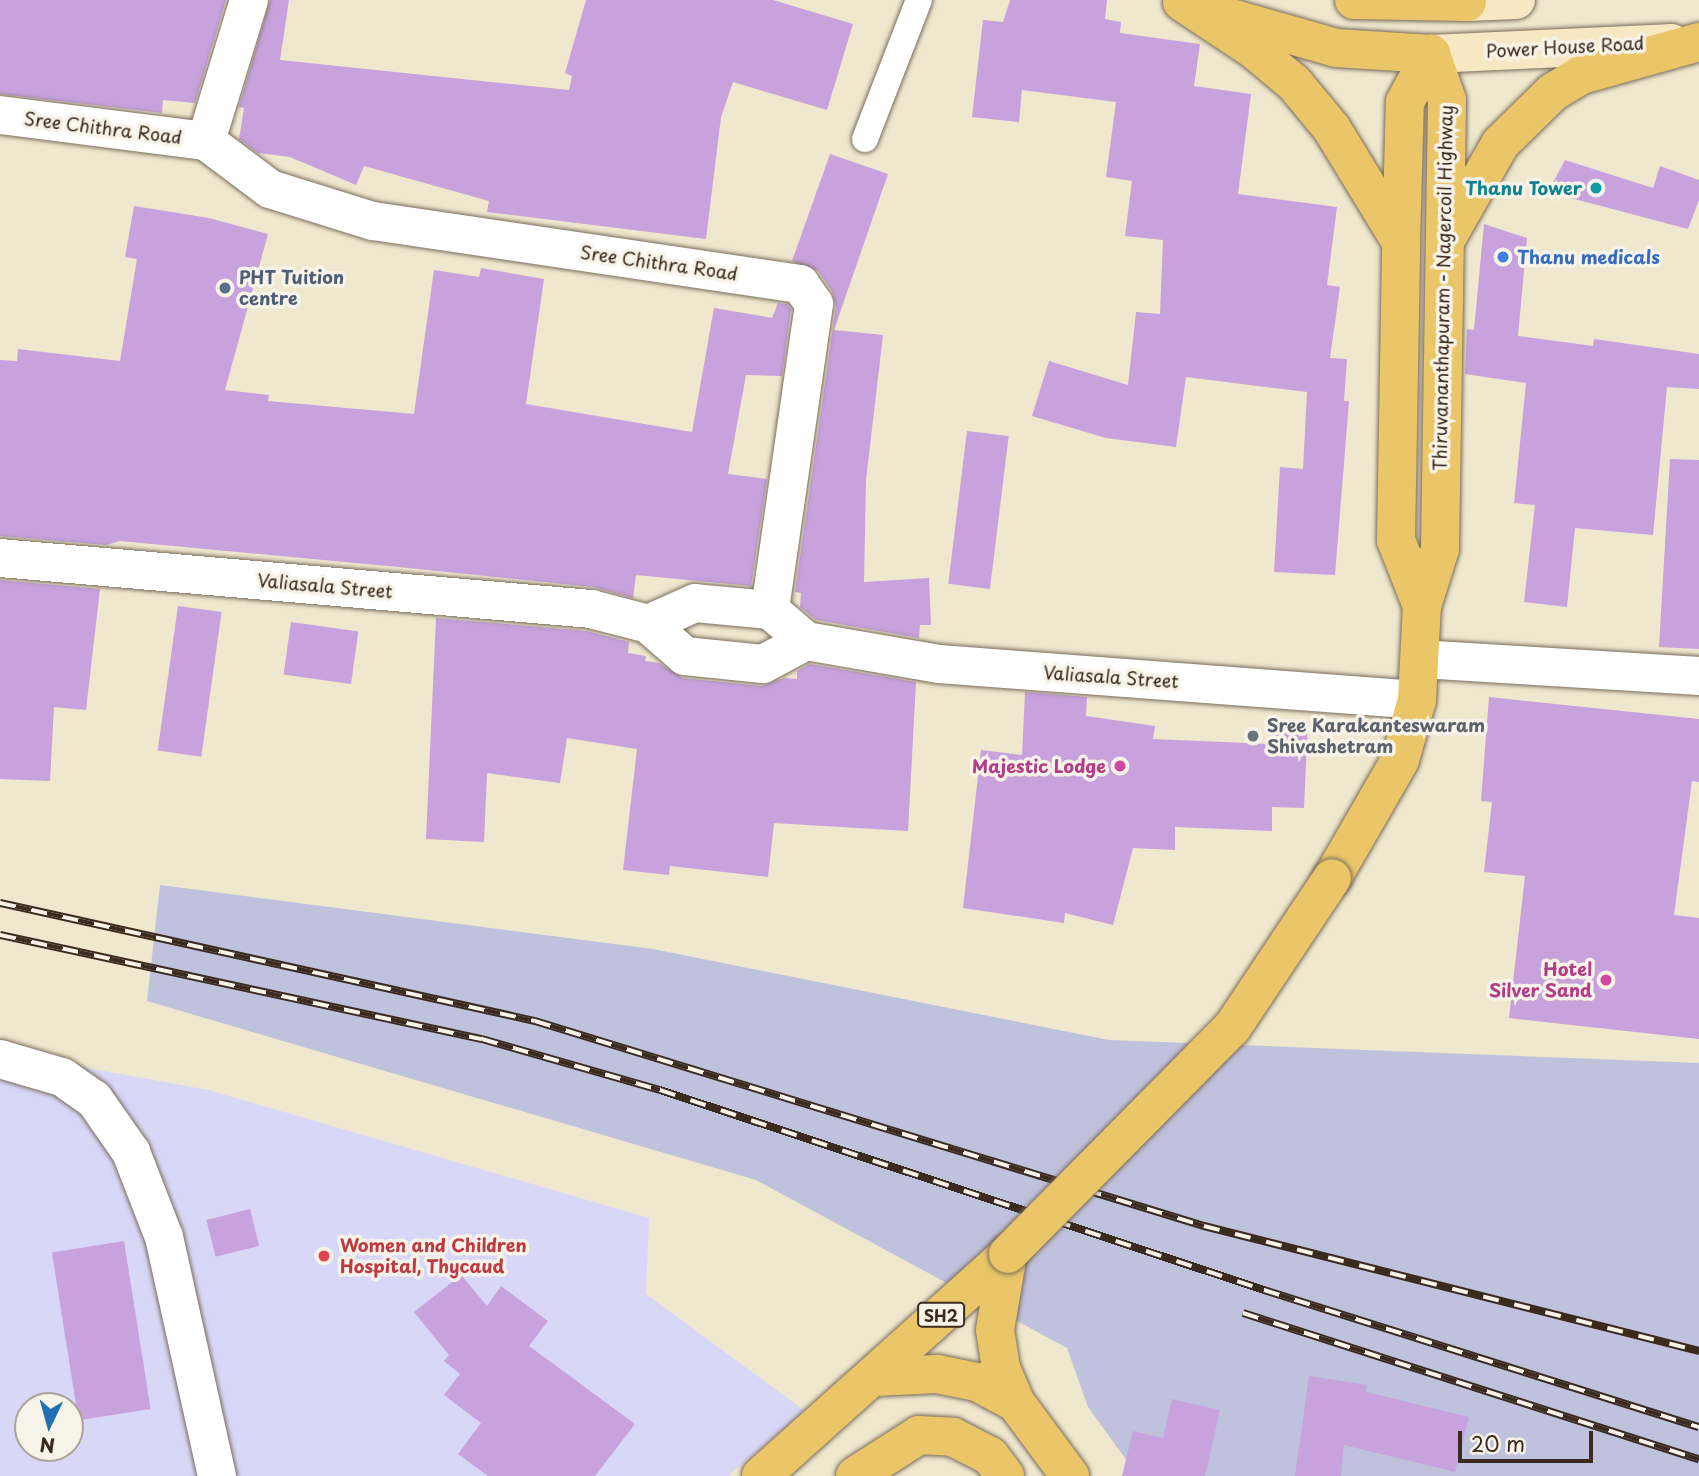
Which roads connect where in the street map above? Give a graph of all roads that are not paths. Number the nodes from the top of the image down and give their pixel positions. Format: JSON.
{"nodes":[{"id":1,"x":249,"y":0,"type":"edge"},
{"id":2,"x":919,"y":0,"type":"edge"},
{"id":3,"x":1354,"y":0,"type":"edge"},
{"id":4,"x":1516,"y":0,"type":"edge"},
{"id":5,"x":1179,"y":1,"type":"edge"},
{"id":6,"x":1467,"y":1,"type":"edge"},
{"id":7,"x":1699,"y":42,"type":"edge"},
{"id":8,"x":1431,"y":54,"type":"junction"},
{"id":9,"x":0,"y":115,"type":"edge"},
{"id":10,"x":865,"y":139,"type":"dead end"},
{"id":11,"x":206,"y":141,"type":"junction"},
{"id":12,"x":1401,"y":242,"type":"junction"},
{"id":13,"x":1442,"y":245,"type":"junction"},
{"id":14,"x":0,"y":558,"type":"edge"},
{"id":15,"x":1422,"y":606,"type":"junction"},
{"id":16,"x":770,"y":610,"type":"junction"},
{"id":17,"x":648,"y":624,"type":"junction"},
{"id":18,"x":806,"y":641,"type":"junction"},
{"id":19,"x":1421,"y":659,"type":"junction"},
{"id":20,"x":1699,"y":677,"type":"edge"},
{"id":21,"x":1418,"y":699,"type":"junction"},
{"id":22,"x":0,"y":1059,"type":"edge"},
{"id":23,"x":1008,"y":1254,"type":"junction"},
{"id":24,"x":875,"y":1377,"type":"junction"},
{"id":25,"x":1016,"y":1403,"type":"junction"},
{"id":26,"x":217,"y":1476,"type":"edge"},
{"id":27,"x":761,"y":1476,"type":"edge"},
{"id":28,"x":855,"y":1476,"type":"edge"},
{"id":29,"x":1004,"y":1476,"type":"edge"},
{"id":30,"x":1070,"y":1476,"type":"edge"}],
"edges":[{"from":1,"to":11,"type":"street","name":"Sree Chithra Road"},
{"from":2,"to":10,"type":"lane"},
{"from":3,"to":6,"type":"main road"},
{"from":4,"to":6,"type":"main road"},
{"from":5,"to":8,"type":"main road"},
{"from":5,"to":12,"type":"main road"},
{"from":6,"to":8,"type":"main road"},
{"from":7,"to":8,"type":"main road","name":"Power House Road"},
{"from":7,"to":13,"type":"main road"},
{"from":8,"to":12,"type":"main road"},
{"from":8,"to":13,"type":"main road","name":"Thiruvananthapuram - Nagercoil Highway"},
{"from":9,"to":11,"type":"street","name":"Sree Chithra Road"},
{"from":11,"to":16,"type":"street","name":"Sree Chithra Road"},
{"from":12,"to":15,"type":"main road"},
{"from":13,"to":15,"type":"main road","name":"Thiruvananthapuram - Nagercoil Highway"},
{"from":14,"to":17,"type":"street","name":"Valiasala Street"},
{"from":15,"to":19,"type":"main road","name":"Thiruvananthapuram - Nagercoil Highway"},
{"from":16,"to":17,"type":"street"},
{"from":16,"to":18,"type":"street"},
{"from":17,"to":18,"type":"street"},
{"from":18,"to":21,"type":"street","name":"Valiasala Street"},
{"from":19,"to":20,"type":"street"},
{"from":19,"to":21,"type":"main road","name":"Thiruvananthapuram - Nagercoil Highway"},
{"from":21,"to":23,"type":"main road","name":"Thiruvananthapuram - Nagercoil Highway","bridge":true},
{"from":22,"to":26,"type":"street"},
{"from":23,"to":24,"type":"main road","number":"SH2"},
{"from":23,"to":25,"type":"main road"},
{"from":24,"to":25,"type":"main road"},
{"from":24,"to":27,"type":"main road","number":"SH2"},
{"from":25,"to":30,"type":"main road"},
{"from":28,"to":29,"type":"main road"}]}
